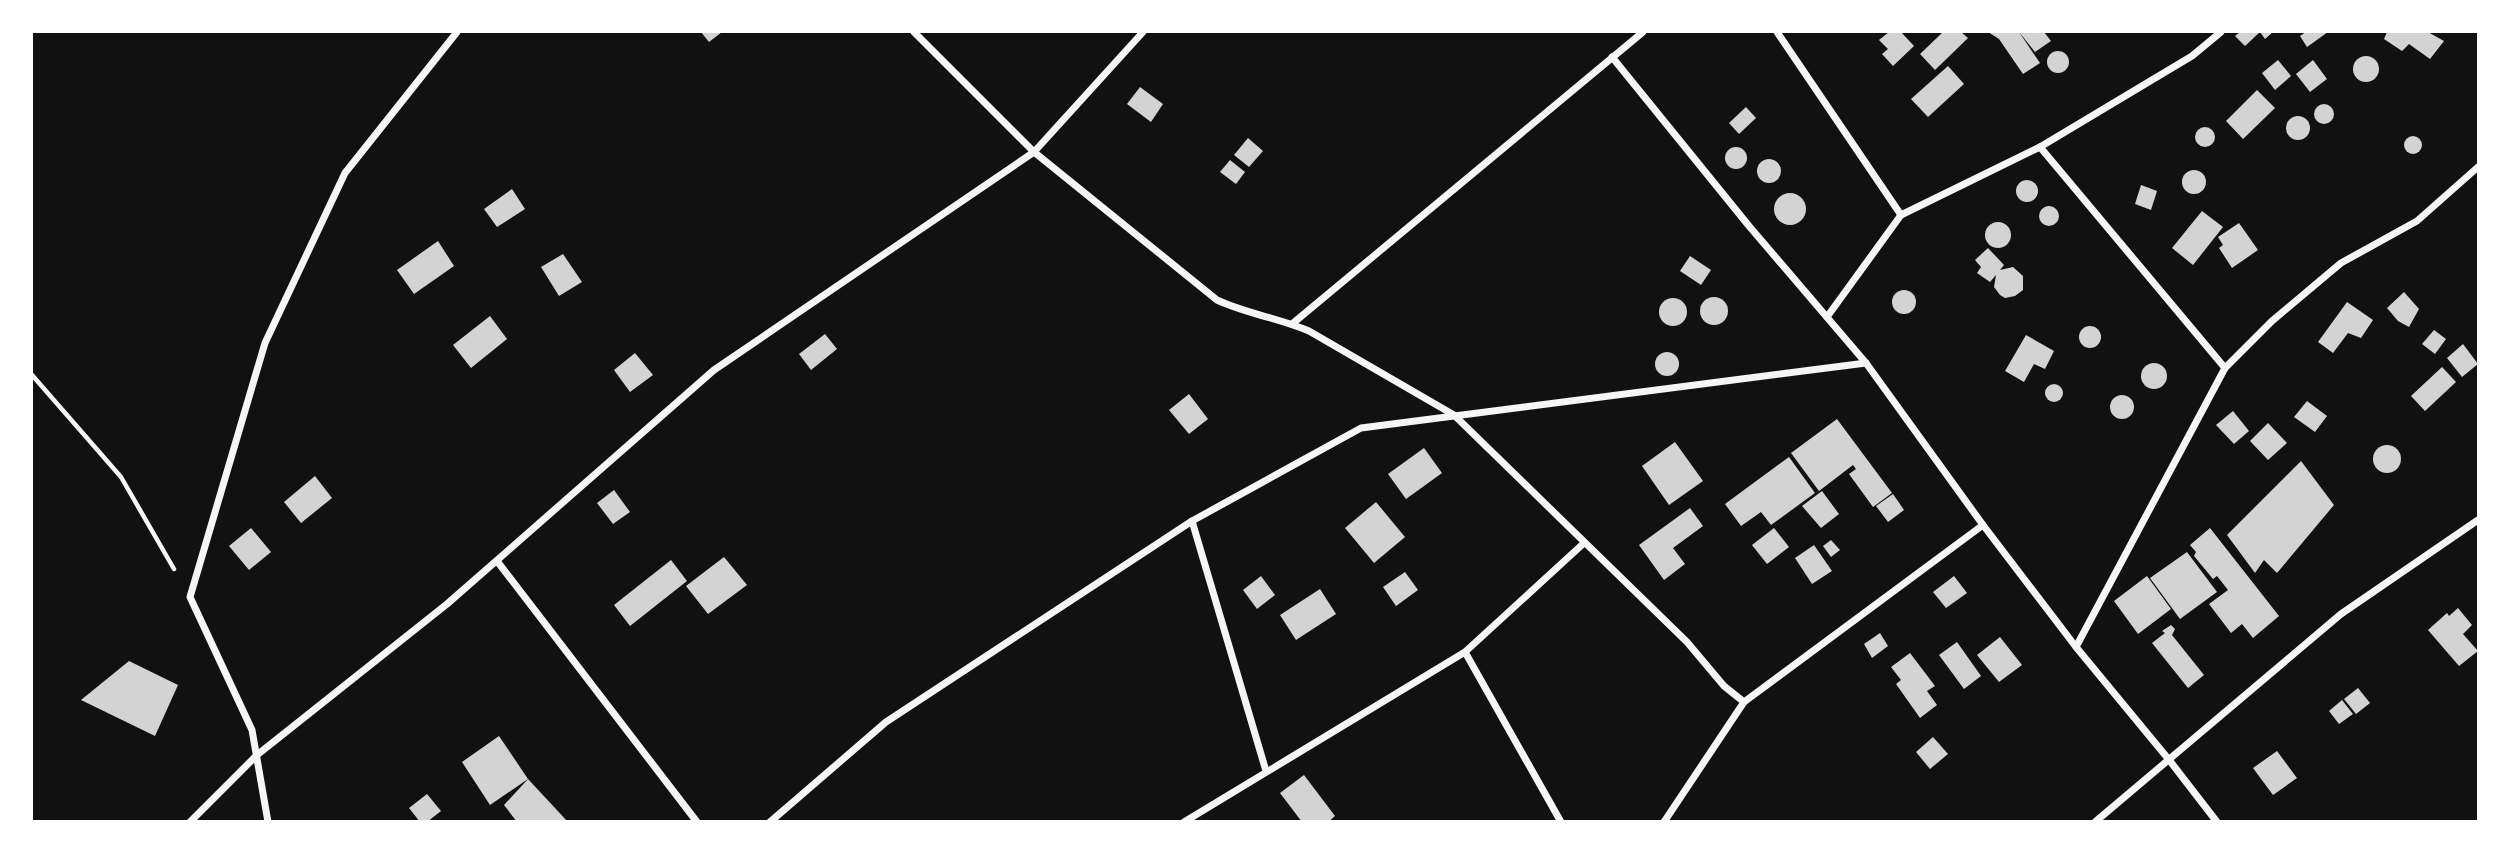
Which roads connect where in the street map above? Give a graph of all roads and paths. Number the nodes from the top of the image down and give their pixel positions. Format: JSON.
{"nodes":[{"id":1,"x":457,"y":32,"type":"edge"},
{"id":2,"x":914,"y":32,"type":"edge"},
{"id":3,"x":1143,"y":32,"type":"edge"},
{"id":4,"x":1643,"y":32,"type":"edge"},
{"id":5,"x":1777,"y":32,"type":"edge"},
{"id":6,"x":2221,"y":32,"type":"edge"},
{"id":7,"x":1633,"y":35,"type":"edge"},
{"id":8,"x":1612,"y":57,"type":"junction"},
{"id":9,"x":2040,"y":147,"type":"junction"},
{"id":10,"x":1034,"y":152,"type":"junction"},
{"id":11,"x":2479,"y":167,"type":"edge"},
{"id":12,"x":1901,"y":215,"type":"junction"},
{"id":13,"x":1827,"y":317,"type":"junction"},
{"id":14,"x":1292,"y":324,"type":"junction"},
{"id":15,"x":1867,"y":363,"type":"junction"},
{"id":16,"x":2225,"y":368,"type":"junction"},
{"id":17,"x":32,"y":375,"type":"edge"},
{"id":18,"x":1454,"y":415,"type":"junction"},
{"id":19,"x":2479,"y":520,"type":"edge"},
{"id":20,"x":1192,"y":521,"type":"junction"},
{"id":21,"x":1983,"y":524,"type":"junction"},
{"id":22,"x":1584,"y":543,"type":"junction"},
{"id":23,"x":497,"y":561,"type":"junction"},
{"id":24,"x":191,"y":597,"type":"junction"},
{"id":25,"x":2076,"y":647,"type":"junction"},
{"id":26,"x":1465,"y":652,"type":"junction"},
{"id":27,"x":1744,"y":702,"type":"junction"},
{"id":28,"x":257,"y":755,"type":"junction"},
{"id":29,"x":2170,"y":761,"type":"junction"},
{"id":30,"x":1266,"y":771,"type":"junction"},
{"id":31,"x":190,"y":821,"type":"edge"},
{"id":32,"x":268,"y":821,"type":"edge"},
{"id":33,"x":697,"y":821,"type":"edge"},
{"id":34,"x":770,"y":821,"type":"edge"},
{"id":35,"x":1184,"y":821,"type":"edge"},
{"id":36,"x":1561,"y":821,"type":"edge"},
{"id":37,"x":1664,"y":821,"type":"edge"},
{"id":38,"x":2095,"y":821,"type":"edge"},
{"id":39,"x":2217,"y":821,"type":"edge"}],
"edges":[{"from":1,"to":24,"type":"street"},
{"from":2,"to":10,"type":"street"},
{"from":3,"to":10,"type":"street"},
{"from":4,"to":7,"type":"street"},
{"from":5,"to":12,"type":"street"},
{"from":6,"to":9,"type":"street"},
{"from":7,"to":8,"type":"street"},
{"from":8,"to":13,"type":"street"},
{"from":8,"to":14,"type":"street"},
{"from":9,"to":12,"type":"street"},
{"from":9,"to":16,"type":"street"},
{"from":10,"to":14,"type":"street"},
{"from":10,"to":23,"type":"street"},
{"from":11,"to":16,"type":"street"},
{"from":12,"to":13,"type":"street"},
{"from":13,"to":15,"type":"street"},
{"from":14,"to":18,"type":"street"},
{"from":15,"to":18,"type":"street"},
{"from":15,"to":21,"type":"street"},
{"from":16,"to":25,"type":"street"},
{"from":17,"to":24,"type":"path"},
{"from":18,"to":20,"type":"street"},
{"from":18,"to":22,"type":"street"},
{"from":19,"to":29,"type":"street"},
{"from":20,"to":30,"type":"street"},
{"from":20,"to":34,"type":"street"},
{"from":21,"to":25,"type":"street"},
{"from":21,"to":27,"type":"street"},
{"from":22,"to":26,"type":"street"},
{"from":22,"to":27,"type":"street"},
{"from":23,"to":28,"type":"street"},
{"from":23,"to":33,"type":"street"},
{"from":24,"to":28,"type":"street"},
{"from":25,"to":29,"type":"street"},
{"from":26,"to":30,"type":"street"},
{"from":26,"to":36,"type":"street"},
{"from":27,"to":37,"type":"street"},
{"from":28,"to":31,"type":"street"},
{"from":28,"to":32,"type":"street"},
{"from":29,"to":38,"type":"street"},
{"from":29,"to":39,"type":"street"},
{"from":30,"to":35,"type":"street"}]}
